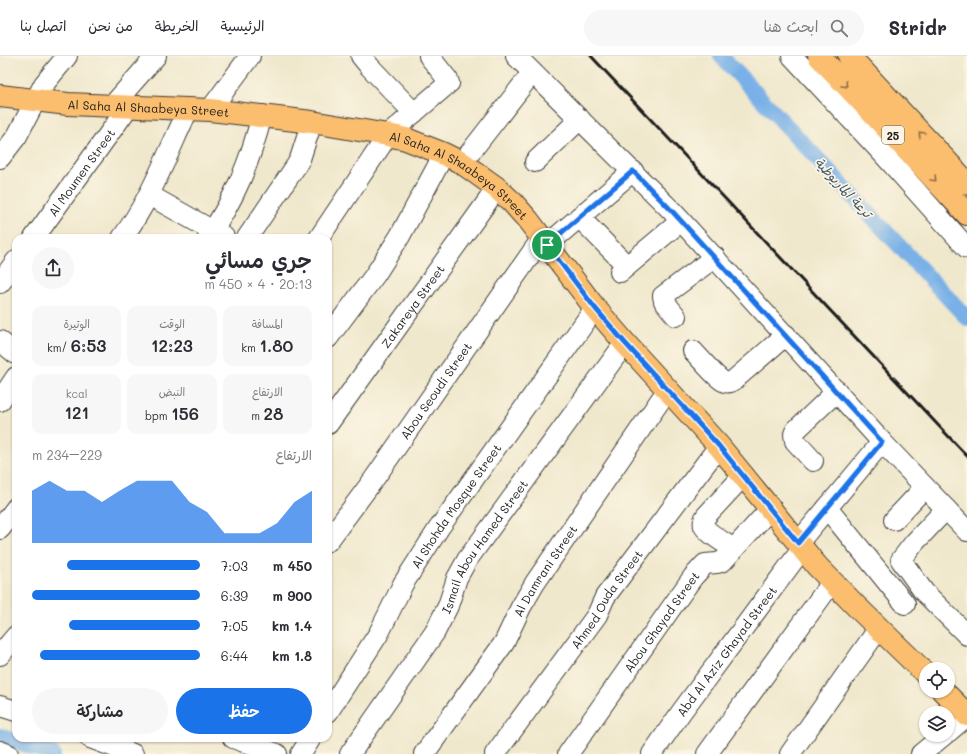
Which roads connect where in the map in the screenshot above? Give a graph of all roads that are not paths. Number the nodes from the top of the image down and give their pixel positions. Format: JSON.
{"nodes":[{"id":1,"x":67,"y":56,"type":"edge"},
{"id":2,"x":156,"y":56,"type":"edge"},
{"id":3,"x":250,"y":56,"type":"edge"},
{"id":4,"x":361,"y":56,"type":"edge"},
{"id":5,"x":429,"y":56,"type":"edge"},
{"id":6,"x":516,"y":56,"type":"edge"},
{"id":7,"x":792,"y":56,"type":"edge"},
{"id":8,"x":819,"y":56,"type":"edge"},
{"id":9,"x":849,"y":56,"type":"edge"},
{"id":10,"x":532,"y":73,"type":"junction"},
{"id":11,"x":0,"y":96,"type":"edge"},
{"id":12,"x":35,"y":101,"type":"junction"},
{"id":13,"x":121,"y":106,"type":"junction"},
{"id":14,"x":189,"y":108,"type":"junction"},
{"id":15,"x":210,"y":110,"type":"junction"},
{"id":16,"x":414,"y":113,"type":"junction"},
{"id":17,"x":262,"y":115,"type":"junction"},
{"id":18,"x":580,"y":119,"type":"junction"},
{"id":19,"x":312,"y":122,"type":"junction"},
{"id":20,"x":388,"y":135,"type":"junction"},
{"id":21,"x":0,"y":158,"type":"edge"},
{"id":22,"x":453,"y":159,"type":"junction"},
{"id":23,"x":535,"y":162,"type":"dead end"},
{"id":24,"x":633,"y":171,"type":"junction"},
{"id":25,"x":967,"y":183,"type":"edge"},
{"id":26,"x":496,"y":188,"type":"junction"},
{"id":27,"x":149,"y":196,"type":"junction"},
{"id":28,"x":967,"y":214,"type":"edge"},
{"id":29,"x":579,"y":217,"type":"junction"},
{"id":30,"x":681,"y":221,"type":"junction"},
{"id":31,"x":37,"y":234,"type":"edge"},
{"id":32,"x":125,"y":234,"type":"edge"},
{"id":33,"x":212,"y":234,"type":"edge"},
{"id":34,"x":216,"y":234,"type":"edge"},
{"id":35,"x":249,"y":234,"type":"edge"},
{"id":36,"x":322,"y":234,"type":"edge"},
{"id":37,"x":544,"y":241,"type":"junction"},
{"id":38,"x":967,"y":248,"type":"edge"},
{"id":39,"x":715,"y":257,"type":"junction"},
{"id":40,"x":12,"y":266,"type":"edge"},
{"id":41,"x":0,"y":283,"type":"edge"},
{"id":42,"x":595,"y":308,"type":"junction"},
{"id":43,"x":676,"y":316,"type":"dead end"},
{"id":44,"x":332,"y":333,"type":"edge"},
{"id":45,"x":786,"y":335,"type":"junction"},
{"id":46,"x":0,"y":341,"type":"edge"},
{"id":47,"x":625,"y":343,"type":"junction"},
{"id":48,"x":12,"y":351,"type":"edge"},
{"id":49,"x":693,"y":351,"type":"dead end"},
{"id":50,"x":12,"y":383,"type":"edge"},
{"id":51,"x":668,"y":389,"type":"junction"},
{"id":52,"x":837,"y":391,"type":"junction"},
{"id":53,"x":0,"y":401,"type":"edge"},
{"id":54,"x":332,"y":418,"type":"edge"},
{"id":55,"x":882,"y":442,"type":"junction"},
{"id":56,"x":719,"y":446,"type":"junction"},
{"id":57,"x":813,"y":461,"type":"dead end"},
{"id":58,"x":744,"y":475,"type":"junction"},
{"id":59,"x":925,"y":487,"type":"junction"},
{"id":60,"x":771,"y":508,"type":"junction"},
{"id":61,"x":827,"y":508,"type":"junction"},
{"id":62,"x":946,"y":509,"type":"junction"},
{"id":63,"x":12,"y":513,"type":"edge"},
{"id":64,"x":894,"y":520,"type":"dead end"},
{"id":65,"x":0,"y":529,"type":"edge"},
{"id":66,"x":967,"y":531,"type":"edge"},
{"id":67,"x":332,"y":536,"type":"edge"},
{"id":68,"x":800,"y":546,"type":"junction"},
{"id":69,"x":733,"y":550,"type":"junction"},
{"id":70,"x":832,"y":582,"type":"junction"},
{"id":71,"x":905,"y":604,"type":"dead end"},
{"id":72,"x":879,"y":628,"type":"junction"},
{"id":73,"x":967,"y":635,"type":"edge"},
{"id":74,"x":12,"y":641,"type":"edge"},
{"id":75,"x":0,"y":655,"type":"edge"},
{"id":76,"x":12,"y":660,"type":"edge"},
{"id":77,"x":919,"y":667,"type":"edge"},
{"id":78,"x":950,"y":698,"type":"edge"},
{"id":79,"x":0,"y":706,"type":"edge"},
{"id":80,"x":332,"y":706,"type":"edge"},
{"id":81,"x":12,"y":710,"type":"edge"},
{"id":82,"x":967,"y":716,"type":"edge"},
{"id":83,"x":955,"y":726,"type":"edge"},
{"id":84,"x":101,"y":742,"type":"edge"},
{"id":85,"x":244,"y":742,"type":"edge"},
{"id":86,"x":308,"y":742,"type":"edge"},
{"id":87,"x":936,"y":742,"type":"edge"},
{"id":88,"x":0,"y":752,"type":"edge"},
{"id":89,"x":8,"y":754,"type":"edge"},
{"id":90,"x":133,"y":754,"type":"edge"},
{"id":91,"x":277,"y":754,"type":"edge"},
{"id":92,"x":301,"y":754,"type":"edge"},
{"id":93,"x":350,"y":754,"type":"edge"},
{"id":94,"x":424,"y":754,"type":"edge"},
{"id":95,"x":496,"y":754,"type":"edge"},
{"id":96,"x":568,"y":754,"type":"edge"},
{"id":97,"x":652,"y":754,"type":"edge"},
{"id":98,"x":707,"y":754,"type":"edge"},
{"id":99,"x":790,"y":754,"type":"edge"},
{"id":100,"x":921,"y":754,"type":"edge"}],
"edges":[{"from":1,"to":12,"type":"street"},
{"from":2,"to":13,"type":"street","name":"Al Moumen Street"},
{"from":3,"to":15,"type":"street"},
{"from":4,"to":16,"type":"street"},
{"from":5,"to":16,"type":"street"},
{"from":6,"to":10,"type":"street"},
{"from":7,"to":38,"type":"street"},
{"from":8,"to":28,"type":"main road","number":"25","one_way":true},
{"from":25,"to":9,"type":"main road","number":"25","one_way":true},
{"from":10,"to":18,"type":"street"},
{"from":10,"to":22,"type":"street"},
{"from":11,"to":12,"type":"main road","name":"Al Saha Al Shaabeya Street"},
{"from":12,"to":13,"type":"main road","name":"Al Saha Al Shaabeya Street"},
{"from":12,"to":21,"type":"street"},
{"from":13,"to":14,"type":"main road","name":"Al Saha Al Shaabeya Street"},
{"from":13,"to":31,"type":"street","name":"Al Moumen Street"},
{"from":14,"to":15,"type":"main road","name":"Al Saha Al Shaabeya Street"},
{"from":14,"to":27,"type":"street"},
{"from":15,"to":17,"type":"main road","name":"Al Saha Al Shaabeya Street"},
{"from":16,"to":20,"type":"street"},
{"from":17,"to":19,"type":"main road","name":"Al Saha Al Shaabeya Street"},
{"from":17,"to":34,"type":"street"},
{"from":18,"to":23,"type":"street"},
{"from":18,"to":24,"type":"street"},
{"from":19,"to":20,"type":"main road","name":"Al Saha Al Shaabeya Street"},
{"from":19,"to":35,"type":"street"},
{"from":20,"to":22,"type":"main road","name":"Al Saha Al Shaabeya Street"},
{"from":20,"to":36,"type":"street"},
{"from":22,"to":26,"type":"main road","name":"Al Saha Al Shaabeya Street"},
{"from":22,"to":44,"type":"street"},
{"from":24,"to":29,"type":"street","name":"Abou Seoudi Street"},
{"from":24,"to":30,"type":"street"},
{"from":26,"to":37,"type":"main road","name":"Al Saha Al Shaabeya Street"},
{"from":26,"to":54,"type":"street","name":"Zakareya Street"},
{"from":27,"to":32,"type":"street"},
{"from":27,"to":33,"type":"street"},
{"from":29,"to":30,"type":"street"},
{"from":29,"to":37,"type":"street","name":"Abou Seoudi Street"},
{"from":30,"to":39,"type":"street"},
{"from":37,"to":42,"type":"main road","name":"Al Saha Al Shaabeya Street"},
{"from":37,"to":67,"type":"street","name":"Abou Seoudi Street"},
{"from":39,"to":43,"type":"street"},
{"from":39,"to":45,"type":"street"},
{"from":40,"to":41,"type":"street"},
{"from":42,"to":47,"type":"main road","name":"Al Saha Al Shaabeya Street"},
{"from":42,"to":80,"type":"street","name":"Al Shohda Mosque Street"},
{"from":45,"to":49,"type":"street"},
{"from":45,"to":52,"type":"street"},
{"from":46,"to":48,"type":"street"},
{"from":47,"to":51,"type":"main road","name":"Al Saha Al Shaabeya Street"},
{"from":47,"to":93,"type":"street","name":"Ismail Abou Hamed Street"},
{"from":50,"to":53,"type":"street"},
{"from":51,"to":56,"type":"main road","name":"Al Saha Al Shaabeya Street"},
{"from":51,"to":94,"type":"street","name":"Al Damrani Street"},
{"from":52,"to":55,"type":"street"},
{"from":52,"to":57,"type":"street"},
{"from":55,"to":59,"type":"street"},
{"from":55,"to":61,"type":"street","name":"Abd Al Aziz Ghayad Street"},
{"from":56,"to":58,"type":"main road","name":"Al Saha Al Shaabeya Street"},
{"from":56,"to":95,"type":"street","name":"Ahmed Ouda Street"},
{"from":58,"to":60,"type":"main road","name":"Al Saha Al Shaabeya Street"},
{"from":58,"to":69,"type":"street"},
{"from":59,"to":62,"type":"street"},
{"from":59,"to":64,"type":"street"},
{"from":60,"to":68,"type":"main road","name":"Al Saha Al Shaabeya Street"},
{"from":60,"to":69,"type":"street","name":"Abou Ghayad Street"},
{"from":61,"to":68,"type":"street","name":"Abd Al Aziz Ghayad Street"},
{"from":61,"to":71,"type":"street"},
{"from":62,"to":66,"type":"street"},
{"from":62,"to":73,"type":"street"},
{"from":63,"to":65,"type":"street"},
{"from":68,"to":70,"type":"main road","name":"Al Saha Al Shaabeya Street"},
{"from":68,"to":97,"type":"street","name":"Abd Al Aziz Ghayad Street"},
{"from":69,"to":96,"type":"street","name":"Abou Ghayad Street"},
{"from":70,"to":72,"type":"main road","name":"Al Saha Al Shaabeya Street"},
{"from":70,"to":98,"type":"street"},
{"from":72,"to":77,"type":"main road","name":"Al Saha Al Shaabeya Street"},
{"from":72,"to":99,"type":"street"},
{"from":74,"to":75,"type":"street"},
{"from":75,"to":76,"type":"street"},
{"from":78,"to":82,"type":"main road"},
{"from":79,"to":81,"type":"street"},
{"from":82,"to":83,"type":"street"},
{"from":84,"to":90,"type":"street"},
{"from":85,"to":91,"type":"street"},
{"from":86,"to":92,"type":"street"},
{"from":87,"to":100,"type":"street"},
{"from":88,"to":89,"type":"street"}]}
